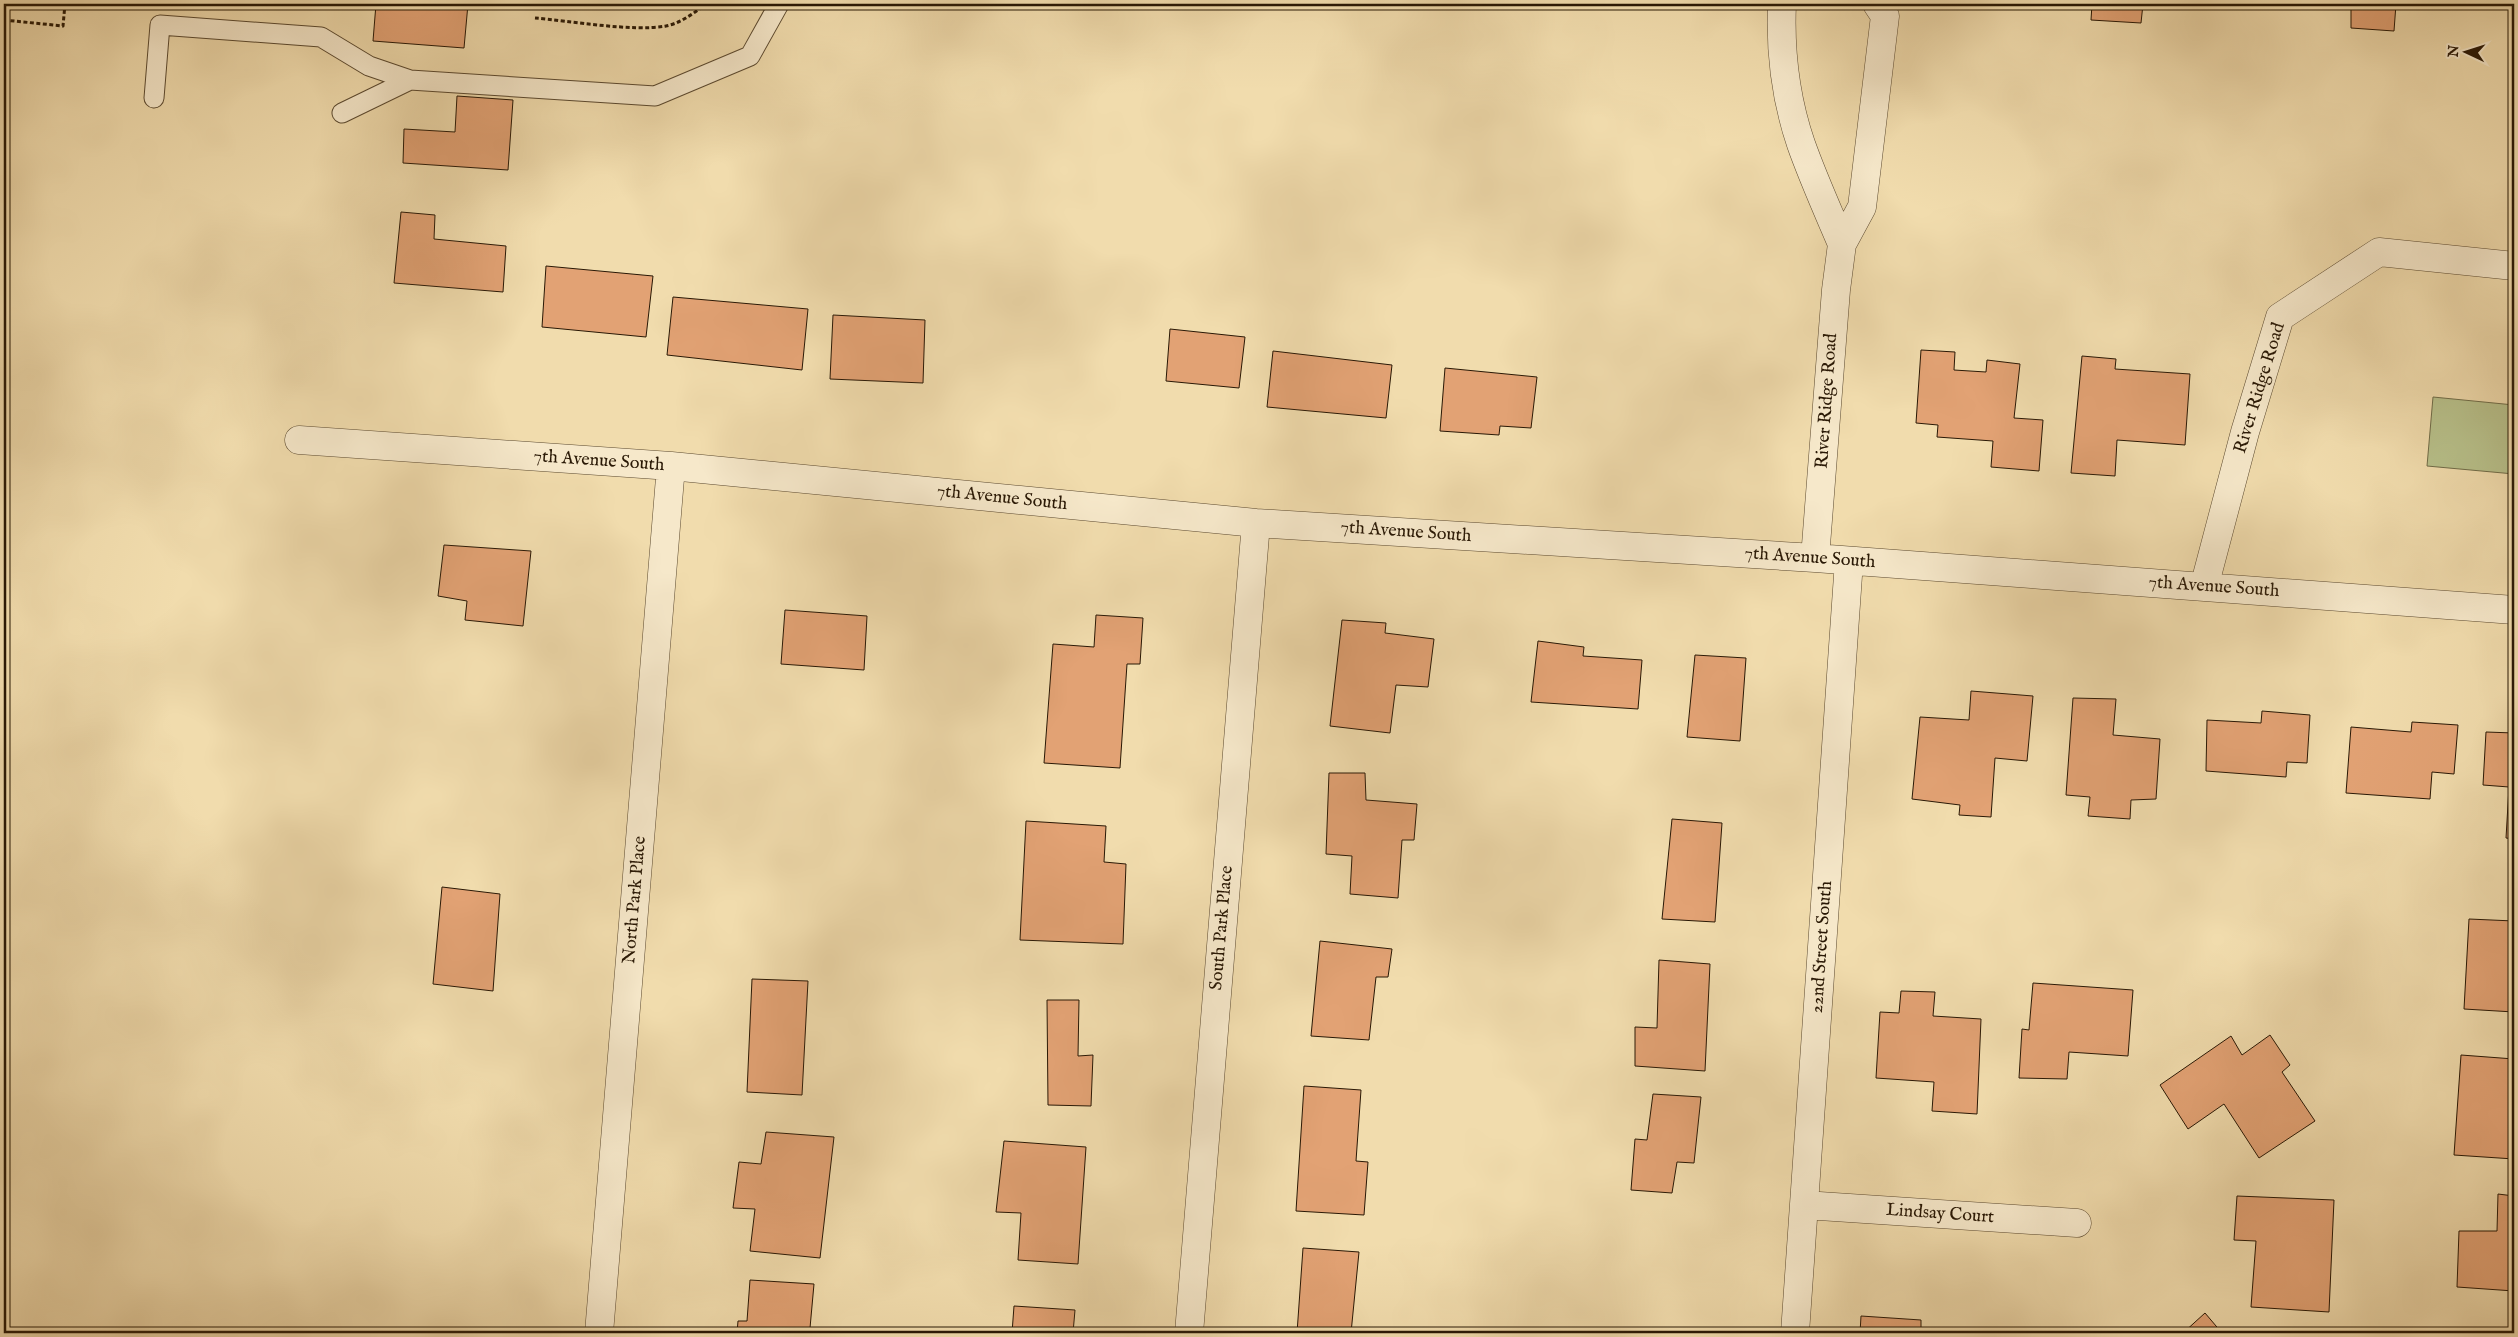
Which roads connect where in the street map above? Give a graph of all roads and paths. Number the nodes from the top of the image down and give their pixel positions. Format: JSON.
{"nodes":[{"id":1,"x":65,"y":4,"type":"edge"},
{"id":2,"x":706,"y":4,"type":"edge"},
{"id":3,"x":779,"y":4,"type":"edge"},
{"id":4,"x":1782,"y":4,"type":"edge"},
{"id":5,"x":1877,"y":4,"type":"edge"},
{"id":6,"x":535,"y":18,"type":"dead end"},
{"id":7,"x":4,"y":20,"type":"edge"},
{"id":8,"x":410,"y":80,"type":"junction"},
{"id":9,"x":154,"y":98,"type":"dead end"},
{"id":10,"x":342,"y":113,"type":"dead end"},
{"id":11,"x":1842,"y":244,"type":"junction"},
{"id":12,"x":2514,"y":266,"type":"edge"},
{"id":13,"x":299,"y":440,"type":"dead end"},
{"id":14,"x":671,"y":466,"type":"junction"},
{"id":15,"x":1256,"y":523,"type":"junction"},
{"id":16,"x":1815,"y":558,"type":"junction"},
{"id":17,"x":1849,"y":560,"type":"junction"},
{"id":18,"x":2204,"y":587,"type":"junction"},
{"id":19,"x":2514,"y":610,"type":"edge"},
{"id":20,"x":1804,"y":1205,"type":"junction"},
{"id":21,"x":2077,"y":1223,"type":"dead end"},
{"id":22,"x":600,"y":1333,"type":"edge"},
{"id":23,"x":1189,"y":1333,"type":"edge"},
{"id":24,"x":1795,"y":1333,"type":"edge"}],
"edges":[{"from":1,"to":7,"type":"path"},
{"from":2,"to":6,"type":"path"},
{"from":3,"to":8,"type":"lane"},
{"from":4,"to":11,"type":"street","name":"River Ridge Road"},
{"from":5,"to":11,"type":"street","name":"River Ridge Road"},
{"from":8,"to":9,"type":"lane"},
{"from":8,"to":10,"type":"lane"},
{"from":11,"to":16,"type":"street","name":"River Ridge Road"},
{"from":12,"to":18,"type":"street","name":"River Ridge Road"},
{"from":13,"to":14,"type":"street","name":"7th Avenue South"},
{"from":14,"to":15,"type":"street","name":"7th Avenue South"},
{"from":14,"to":22,"type":"street","name":"North Park Place"},
{"from":15,"to":16,"type":"street","name":"7th Avenue South"},
{"from":15,"to":23,"type":"street","name":"South Park Place"},
{"from":16,"to":17,"type":"street","name":"7th Avenue South"},
{"from":17,"to":18,"type":"street","name":"7th Avenue South"},
{"from":17,"to":20,"type":"street","name":"22nd Street South"},
{"from":18,"to":19,"type":"street","name":"7th Avenue South"},
{"from":20,"to":21,"type":"street","name":"Lindsay Court"},
{"from":20,"to":24,"type":"street","name":"22nd Street South"}]}
